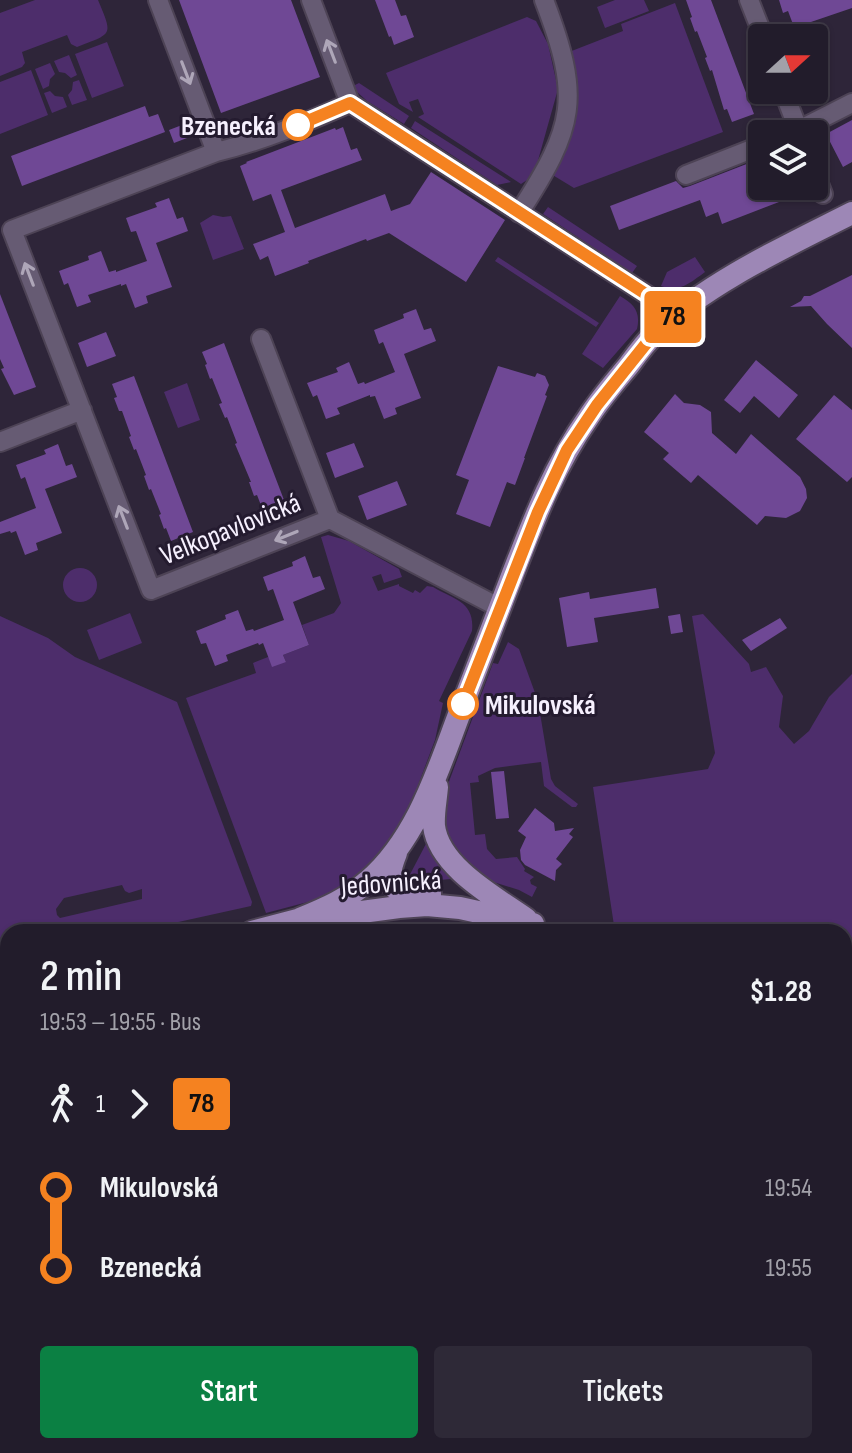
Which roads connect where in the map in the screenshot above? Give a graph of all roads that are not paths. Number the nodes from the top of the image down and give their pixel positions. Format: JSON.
{"nodes":[{"id":1,"x":158,"y":0,"type":"edge"},
{"id":2,"x":311,"y":0,"type":"edge"},
{"id":3,"x":544,"y":0,"type":"edge"},
{"id":4,"x":749,"y":0,"type":"edge"},
{"id":5,"x":758,"y":24,"type":"edge"},
{"id":6,"x":350,"y":103,"type":"junction"},
{"id":7,"x":852,"y":103,"type":"edge"},
{"id":8,"x":821,"y":120,"type":"edge"},
{"id":9,"x":748,"y":151,"type":"edge"},
{"id":10,"x":216,"y":152,"type":"junction"},
{"id":11,"x":686,"y":175,"type":"dead end"},
{"id":12,"x":519,"y":213,"type":"junction"},
{"id":13,"x":852,"y":213,"type":"edge"},
{"id":14,"x":675,"y":316,"type":"junction"},
{"id":15,"x":261,"y":339,"type":"dead end"},
{"id":16,"x":82,"y":410,"type":"junction"},
{"id":17,"x":0,"y":442,"type":"edge"},
{"id":18,"x":330,"y":519,"type":"junction"},
{"id":19,"x":500,"y":608,"type":"junction"},
{"id":20,"x":438,"y":770,"type":"junction"},
{"id":21,"x":398,"y":847,"type":"junction"},
{"id":22,"x":388,"y":895,"type":"junction"},
{"id":23,"x":300,"y":919,"type":"junction"},
{"id":24,"x":282,"y":924,"type":"edge"},
{"id":25,"x":522,"y":924,"type":"edge"},
{"id":26,"x":531,"y":924,"type":"edge"},
{"id":27,"x":533,"y":924,"type":"edge"}],
"edges":[{"from":1,"to":10,"type":"street","one_way":true},
{"from":6,"to":2,"type":"street","one_way":true},
{"from":3,"to":12,"type":"street"},
{"from":4,"to":5,"type":"street"},
{"from":6,"to":10,"type":"street","name":"Velkopavlovická"},
{"from":6,"to":12,"type":"street"},
{"from":7,"to":8,"type":"street"},
{"from":9,"to":11,"type":"street"},
{"from":16,"to":10,"type":"street","name":"Velkopavlovická","one_way":true},
{"from":12,"to":14,"type":"street"},
{"from":13,"to":14,"type":"main road"},
{"from":14,"to":19,"type":"main road"},
{"from":15,"to":18,"type":"street"},
{"from":16,"to":17,"type":"street"},
{"from":18,"to":16,"type":"street","name":"Velkopavlovická","one_way":true},
{"from":18,"to":19,"type":"street","name":"Velkopavlovická"},
{"from":19,"to":20,"type":"main road"},
{"from":20,"to":21,"type":"main road"},
{"from":20,"to":22,"type":"main road"},
{"from":20,"to":27,"type":"main road","name":"Jedovnická"},
{"from":21,"to":22,"type":"main road","name":"Jedovnická"},
{"from":21,"to":23,"type":"main road"},
{"from":22,"to":23,"type":"main road","name":"Jedovnická"},
{"from":22,"to":26,"type":"main road","name":"Jedovnická"},
{"from":23,"to":24,"type":"main road","name":"Jedovnická"},
{"from":23,"to":25,"type":"main road","name":"Jedovnická"}]}
